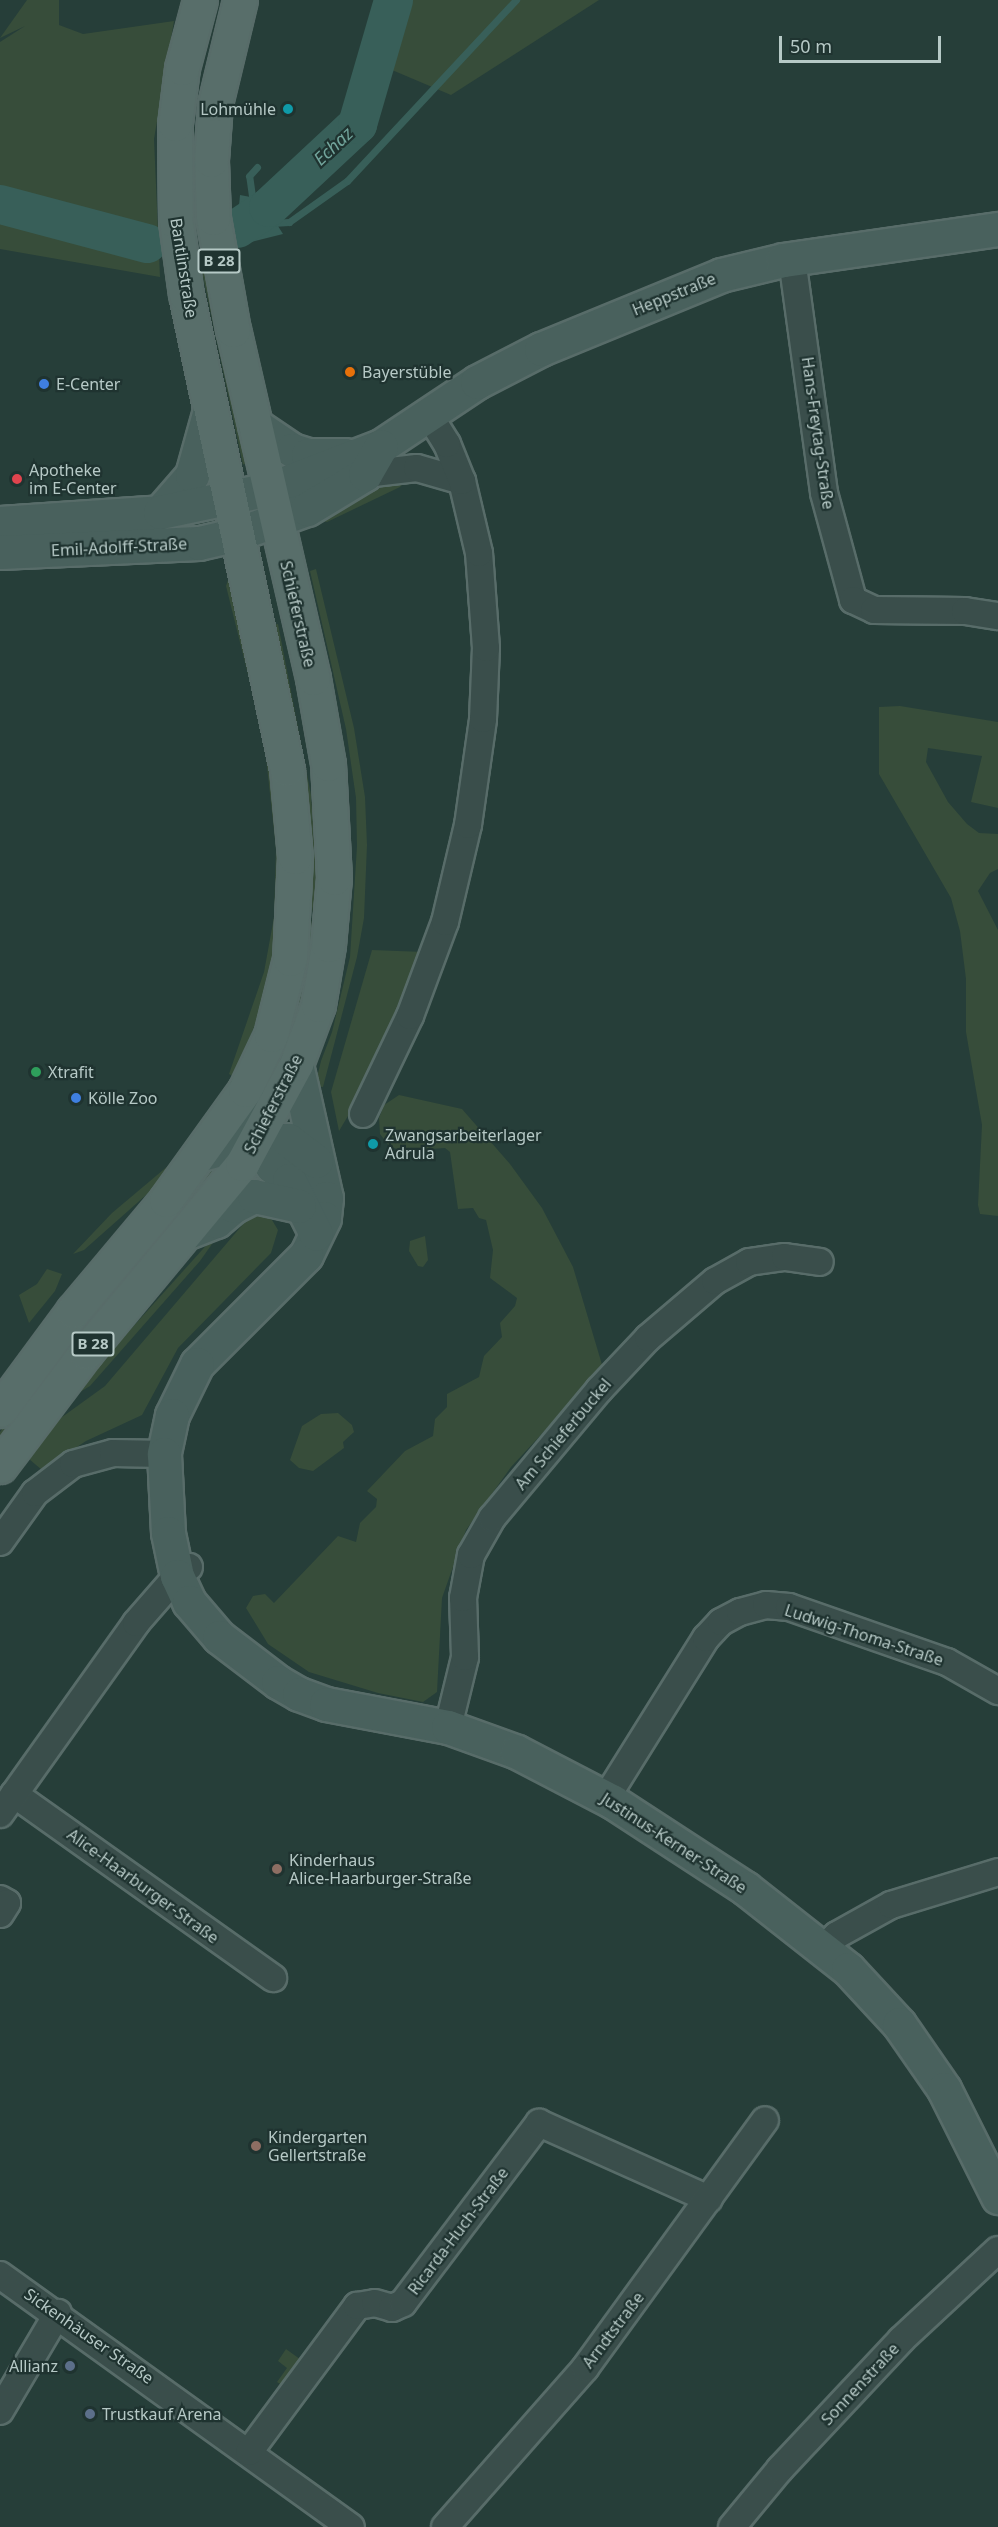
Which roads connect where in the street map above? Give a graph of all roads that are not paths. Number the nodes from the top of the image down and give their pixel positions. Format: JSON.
{"nodes":[{"id":1,"x":200,"y":0,"type":"edge"},
{"id":2,"x":240,"y":0,"type":"edge"},
{"id":3,"x":998,"y":228,"type":"edge"},
{"id":4,"x":792,"y":259,"type":"junction"},
{"id":5,"x":210,"y":410,"type":"junction"},
{"id":6,"x":428,"y":414,"type":"junction"},
{"id":7,"x":255,"y":425,"type":"junction"},
{"id":8,"x":366,"y":458,"type":"junction"},
{"id":9,"x":462,"y":481,"type":"junction"},
{"id":10,"x":269,"y":489,"type":"junction"},
{"id":11,"x":230,"y":500,"type":"junction"},
{"id":12,"x":160,"y":512,"type":"junction"},
{"id":13,"x":277,"y":521,"type":"junction"},
{"id":14,"x":0,"y":523,"type":"edge"},
{"id":15,"x":237,"y":534,"type":"junction"},
{"id":16,"x":171,"y":545,"type":"junction"},
{"id":17,"x":0,"y":552,"type":"edge"},
{"id":18,"x":297,"y":609,"type":"junction"},
{"id":19,"x":998,"y":616,"type":"edge"},
{"id":20,"x":256,"y":617,"type":"junction"},
{"id":21,"x":296,"y":1064,"type":"junction"},
{"id":22,"x":245,"y":1090,"type":"junction"},
{"id":23,"x":363,"y":1114,"type":"dead end"},
{"id":24,"x":255,"y":1140,"type":"junction"},
{"id":25,"x":201,"y":1154,"type":"junction"},
{"id":26,"x":316,"y":1161,"type":"junction"},
{"id":27,"x":299,"y":1206,"type":"junction"},
{"id":28,"x":190,"y":1231,"type":"junction"},
{"id":29,"x":316,"y":1234,"type":"junction"},
{"id":30,"x":820,"y":1262,"type":"dead end"},
{"id":31,"x":0,"y":1410,"type":"edge"},
{"id":32,"x":164,"y":1454,"type":"junction"},
{"id":33,"x":0,"y":1466,"type":"edge"},
{"id":34,"x":0,"y":1542,"type":"edge"},
{"id":35,"x":183,"y":1571,"type":"junction"},
{"id":36,"x":998,"y":1690,"type":"edge"},
{"id":37,"x":448,"y":1727,"type":"junction"},
{"id":38,"x":606,"y":1798,"type":"junction"},
{"id":39,"x":7,"y":1804,"type":"edge"},
{"id":40,"x":998,"y":1872,"type":"edge"},
{"id":41,"x":0,"y":1899,"type":"edge"},
{"id":42,"x":0,"y":1914,"type":"edge"},
{"id":43,"x":824,"y":1948,"type":"junction"},
{"id":44,"x":273,"y":1978,"type":"dead end"},
{"id":45,"x":765,"y":2120,"type":"dead end"},
{"id":46,"x":998,"y":2197,"type":"edge"},
{"id":47,"x":709,"y":2199,"type":"junction"},
{"id":48,"x":998,"y":2250,"type":"edge"},
{"id":49,"x":0,"y":2274,"type":"edge"},
{"id":50,"x":58,"y":2313,"type":"junction"},
{"id":51,"x":0,"y":2411,"type":"edge"},
{"id":52,"x":249,"y":2452,"type":"junction"},
{"id":53,"x":351,"y":2527,"type":"edge"},
{"id":54,"x":446,"y":2527,"type":"edge"},
{"id":55,"x":732,"y":2527,"type":"edge"}],
"edges":[{"from":1,"to":5,"type":"main road","name":"Bantlinstraße","number":"B 28"},
{"from":2,"to":7,"type":"main road","number":"B 28"},
{"from":3,"to":4,"type":"street","name":"Heppstraße"},
{"from":4,"to":6,"type":"street","name":"Heppstraße"},
{"from":4,"to":19,"type":"street","name":"Hans-Freytag-Straße"},
{"from":5,"to":11,"type":"main road","name":"Bantlinstraße","number":"B 28"},
{"from":5,"to":12,"type":"street"},
{"from":6,"to":8,"type":"street","name":"Heppstraße"},
{"from":6,"to":9,"type":"street"},
{"from":7,"to":8,"type":"street"},
{"from":7,"to":10,"type":"main road","number":"B 28"},
{"from":8,"to":9,"type":"street"},
{"from":8,"to":10,"type":"street","name":"Heppstraße"},
{"from":8,"to":13,"type":"street","name":"Heppstraße"},
{"from":9,"to":23,"type":"street"},
{"from":10,"to":11,"type":"street","name":"Heppstraße"},
{"from":10,"to":13,"type":"main road","number":"B 28"},
{"from":11,"to":12,"type":"street","name":"Emil-Adolff-Straße"},
{"from":11,"to":15,"type":"main road","name":"Bantlinstraße","number":"B 28"},
{"from":12,"to":14,"type":"street","name":"Emil-Adolff-Straße"},
{"from":12,"to":16,"type":"street"},
{"from":13,"to":15,"type":"street","name":"Heppstraße"},
{"from":13,"to":18,"type":"main road","name":"Schieferstraße","number":"B 28"},
{"from":15,"to":16,"type":"street","name":"Emil-Adolff-Straße"},
{"from":15,"to":20,"type":"main road","name":"Schieferstraße","number":"B 28"},
{"from":16,"to":17,"type":"street","name":"Emil-Adolff-Straße"},
{"from":18,"to":20,"type":"main road"},
{"from":18,"to":21,"type":"main road","name":"Schieferstraße","number":"B 28"},
{"from":20,"to":22,"type":"main road","name":"Schieferstraße","number":"B 28"},
{"from":21,"to":24,"type":"main road","name":"Schieferstraße","number":"B 28"},
{"from":21,"to":26,"type":"street","name":"Justinus-Kerner-Straße"},
{"from":22,"to":24,"type":"street"},
{"from":22,"to":25,"type":"main road","name":"Schieferstraße","number":"B 28"},
{"from":24,"to":25,"type":"street"},
{"from":24,"to":26,"type":"street"},
{"from":24,"to":27,"type":"street"},
{"from":24,"to":28,"type":"main road","name":"Schieferstraße","number":"B 28"},
{"from":25,"to":31,"type":"main road","name":"Schieferstraße","number":"B 28"},
{"from":26,"to":29,"type":"street","name":"Justinus-Kerner-Straße"},
{"from":27,"to":28,"type":"street"},
{"from":27,"to":29,"type":"street"},
{"from":28,"to":33,"type":"main road","name":"Schieferstraße","number":"B 28"},
{"from":29,"to":32,"type":"street","name":"Justinus-Kerner-Straße"},
{"from":30,"to":37,"type":"street","name":"Am Schieferbuckel"},
{"from":32,"to":34,"type":"street"},
{"from":32,"to":35,"type":"street","name":"Justinus-Kerner-Straße"},
{"from":35,"to":37,"type":"street","name":"Justinus-Kerner-Straße"},
{"from":35,"to":39,"type":"street","name":"Alice-Haarburger-Straße"},
{"from":36,"to":38,"type":"street","name":"Ludwig-Thoma-Straße"},
{"from":37,"to":38,"type":"street","name":"Justinus-Kerner-Straße"},
{"from":38,"to":43,"type":"street","name":"Justinus-Kerner-Straße"},
{"from":39,"to":44,"type":"street","name":"Alice-Haarburger-Straße"},
{"from":40,"to":43,"type":"street"},
{"from":41,"to":42,"type":"street"},
{"from":43,"to":46,"type":"street","name":"Justinus-Kerner-Straße"},
{"from":45,"to":47,"type":"street","name":"Arndtstraße"},
{"from":47,"to":52,"type":"street","name":"Ricarda-Huch-Straße"},
{"from":47,"to":54,"type":"street","name":"Arndtstraße"},
{"from":48,"to":55,"type":"street","name":"Sonnenstraße"},
{"from":49,"to":50,"type":"street","name":"Sickenhäuser Straße"},
{"from":50,"to":51,"type":"street"},
{"from":50,"to":52,"type":"street","name":"Sickenhäuser Straße"},
{"from":52,"to":53,"type":"street","name":"Sickenhäuser Straße"}]}
